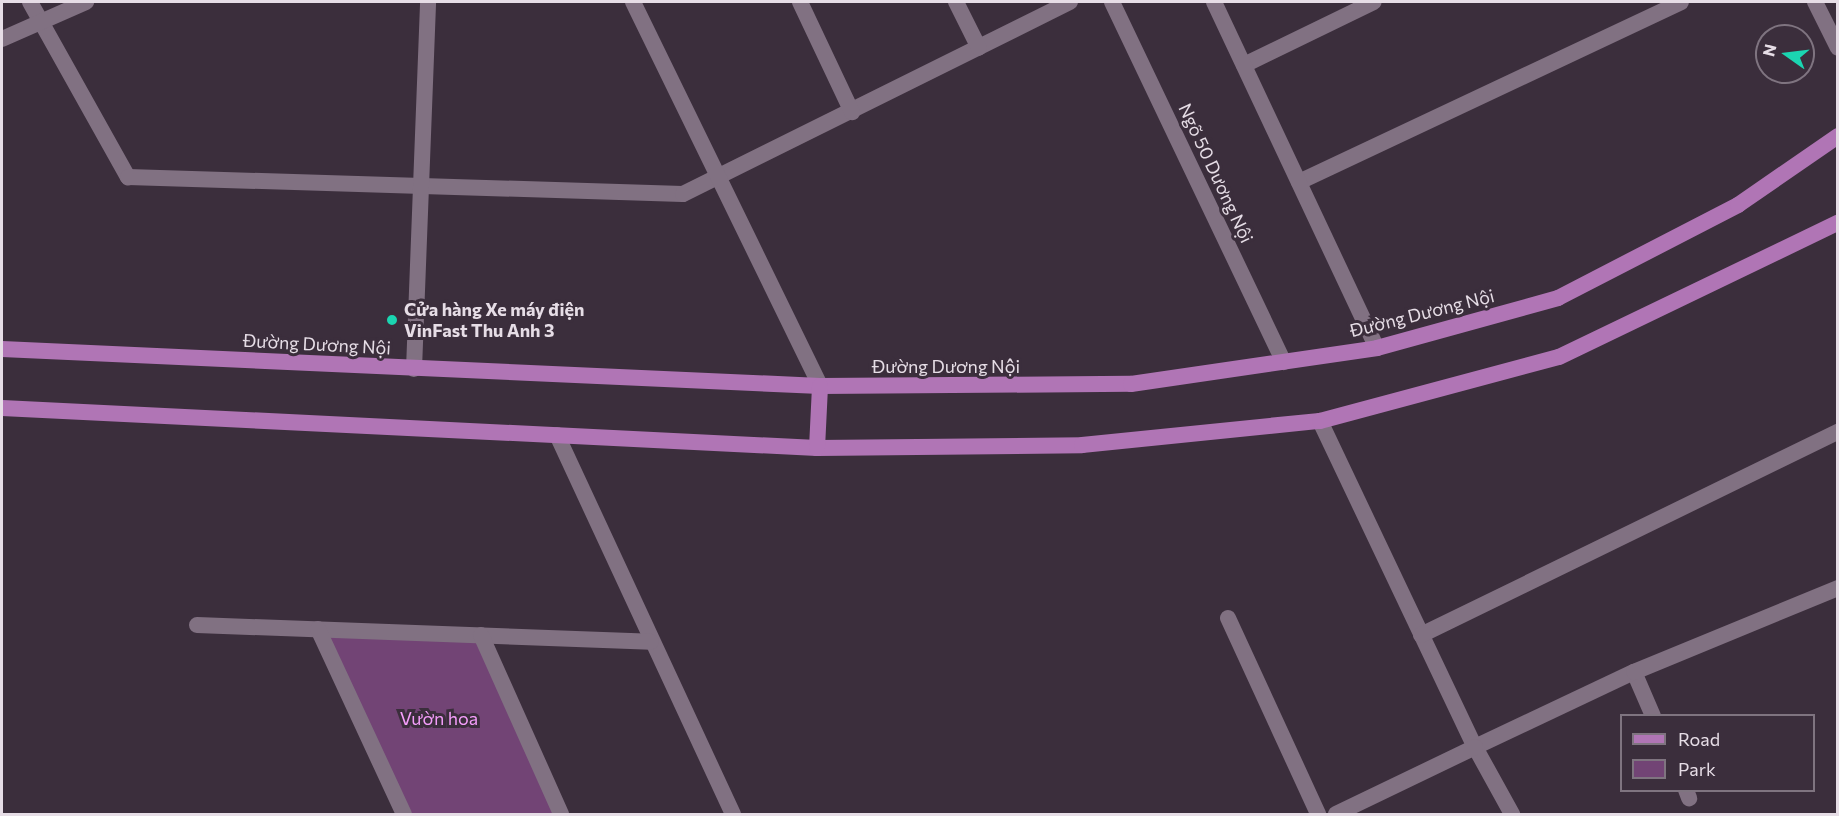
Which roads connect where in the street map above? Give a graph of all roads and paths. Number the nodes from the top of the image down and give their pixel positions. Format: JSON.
{"nodes":[{"id":1,"x":30,"y":2,"type":"edge"},
{"id":2,"x":86,"y":2,"type":"edge"},
{"id":3,"x":428,"y":2,"type":"edge"},
{"id":4,"x":633,"y":2,"type":"edge"},
{"id":5,"x":800,"y":2,"type":"edge"},
{"id":6,"x":956,"y":2,"type":"edge"},
{"id":7,"x":1070,"y":2,"type":"edge"},
{"id":8,"x":1112,"y":2,"type":"edge"},
{"id":9,"x":1214,"y":2,"type":"edge"},
{"id":10,"x":1374,"y":2,"type":"edge"},
{"id":11,"x":1681,"y":2,"type":"edge"},
{"id":12,"x":1815,"y":2,"type":"edge"},
{"id":13,"x":40,"y":21,"type":"junction"},
{"id":14,"x":2,"y":39,"type":"edge"},
{"id":15,"x":979,"y":48,"type":"junction"},
{"id":16,"x":1838,"y":48,"type":"edge"},
{"id":17,"x":1244,"y":65,"type":"junction"},
{"id":18,"x":852,"y":112,"type":"junction"},
{"id":19,"x":1838,"y":136,"type":"edge"},
{"id":20,"x":718,"y":180,"type":"junction"},
{"id":21,"x":1299,"y":182,"type":"junction"},
{"id":22,"x":421,"y":186,"type":"junction"},
{"id":23,"x":1838,"y":223,"type":"edge"},
{"id":24,"x":1377,"y":348,"type":"junction"},
{"id":25,"x":2,"y":349,"type":"edge"},
{"id":26,"x":1284,"y":362,"type":"junction"},
{"id":27,"x":414,"y":369,"type":"junction"},
{"id":28,"x":820,"y":386,"type":"junction"},
{"id":29,"x":2,"y":408,"type":"edge"},
{"id":30,"x":1320,"y":421,"type":"junction"},
{"id":31,"x":1838,"y":432,"type":"edge"},
{"id":32,"x":557,"y":435,"type":"junction"},
{"id":33,"x":817,"y":448,"type":"junction"},
{"id":34,"x":1838,"y":588,"type":"edge"},
{"id":35,"x":1228,"y":618,"type":"dead end"},
{"id":36,"x":197,"y":626,"type":"dead end"},
{"id":37,"x":318,"y":629,"type":"junction"},
{"id":38,"x":1421,"y":634,"type":"junction"},
{"id":39,"x":481,"y":635,"type":"junction"},
{"id":40,"x":651,"y":642,"type":"junction"},
{"id":41,"x":1634,"y":672,"type":"junction"},
{"id":42,"x":1652,"y":714,"type":"edge"},
{"id":43,"x":1475,"y":747,"type":"junction"},
{"id":44,"x":404,"y":814,"type":"edge"},
{"id":45,"x":561,"y":814,"type":"edge"},
{"id":46,"x":733,"y":814,"type":"edge"},
{"id":47,"x":1318,"y":814,"type":"edge"},
{"id":48,"x":1336,"y":814,"type":"edge"},
{"id":49,"x":1512,"y":814,"type":"edge"}],
"edges":[{"from":1,"to":13,"type":"street"},
{"from":2,"to":13,"type":"street"},
{"from":3,"to":22,"type":"street"},
{"from":4,"to":20,"type":"street"},
{"from":5,"to":18,"type":"street"},
{"from":6,"to":15,"type":"street"},
{"from":7,"to":15,"type":"street"},
{"from":8,"to":26,"type":"street","name":"Ngõ 50 Dương Nội"},
{"from":9,"to":17,"type":"street"},
{"from":10,"to":17,"type":"street"},
{"from":11,"to":21,"type":"street"},
{"from":12,"to":16,"type":"street"},
{"from":13,"to":14,"type":"street"},
{"from":13,"to":22,"type":"street"},
{"from":15,"to":18,"type":"street"},
{"from":17,"to":21,"type":"street"},
{"from":18,"to":20,"type":"street"},
{"from":19,"to":24,"type":"main road","name":"Đường Dương Nội"},
{"from":20,"to":22,"type":"street"},
{"from":20,"to":28,"type":"street"},
{"from":21,"to":24,"type":"street"},
{"from":22,"to":27,"type":"street"},
{"from":23,"to":30,"type":"main road"},
{"from":24,"to":26,"type":"main road","name":"Đường Dương Nội"},
{"from":25,"to":27,"type":"main road","name":"Đường Dương Nội"},
{"from":26,"to":28,"type":"main road","name":"Đường Dương Nội"},
{"from":27,"to":28,"type":"main road","name":"Đường Dương Nội"},
{"from":28,"to":33,"type":"main road"},
{"from":29,"to":32,"type":"main road"},
{"from":30,"to":33,"type":"main road"},
{"from":30,"to":38,"type":"street"},
{"from":31,"to":38,"type":"street"},
{"from":32,"to":33,"type":"main road"},
{"from":32,"to":40,"type":"street"},
{"from":34,"to":41,"type":"street"},
{"from":35,"to":47,"type":"street"},
{"from":36,"to":37,"type":"street"},
{"from":37,"to":39,"type":"street"},
{"from":37,"to":44,"type":"street"},
{"from":38,"to":43,"type":"street"},
{"from":39,"to":40,"type":"street"},
{"from":39,"to":45,"type":"street"},
{"from":40,"to":46,"type":"street"},
{"from":41,"to":42,"type":"street"},
{"from":41,"to":43,"type":"street"},
{"from":43,"to":48,"type":"street"},
{"from":43,"to":49,"type":"street"}]}
